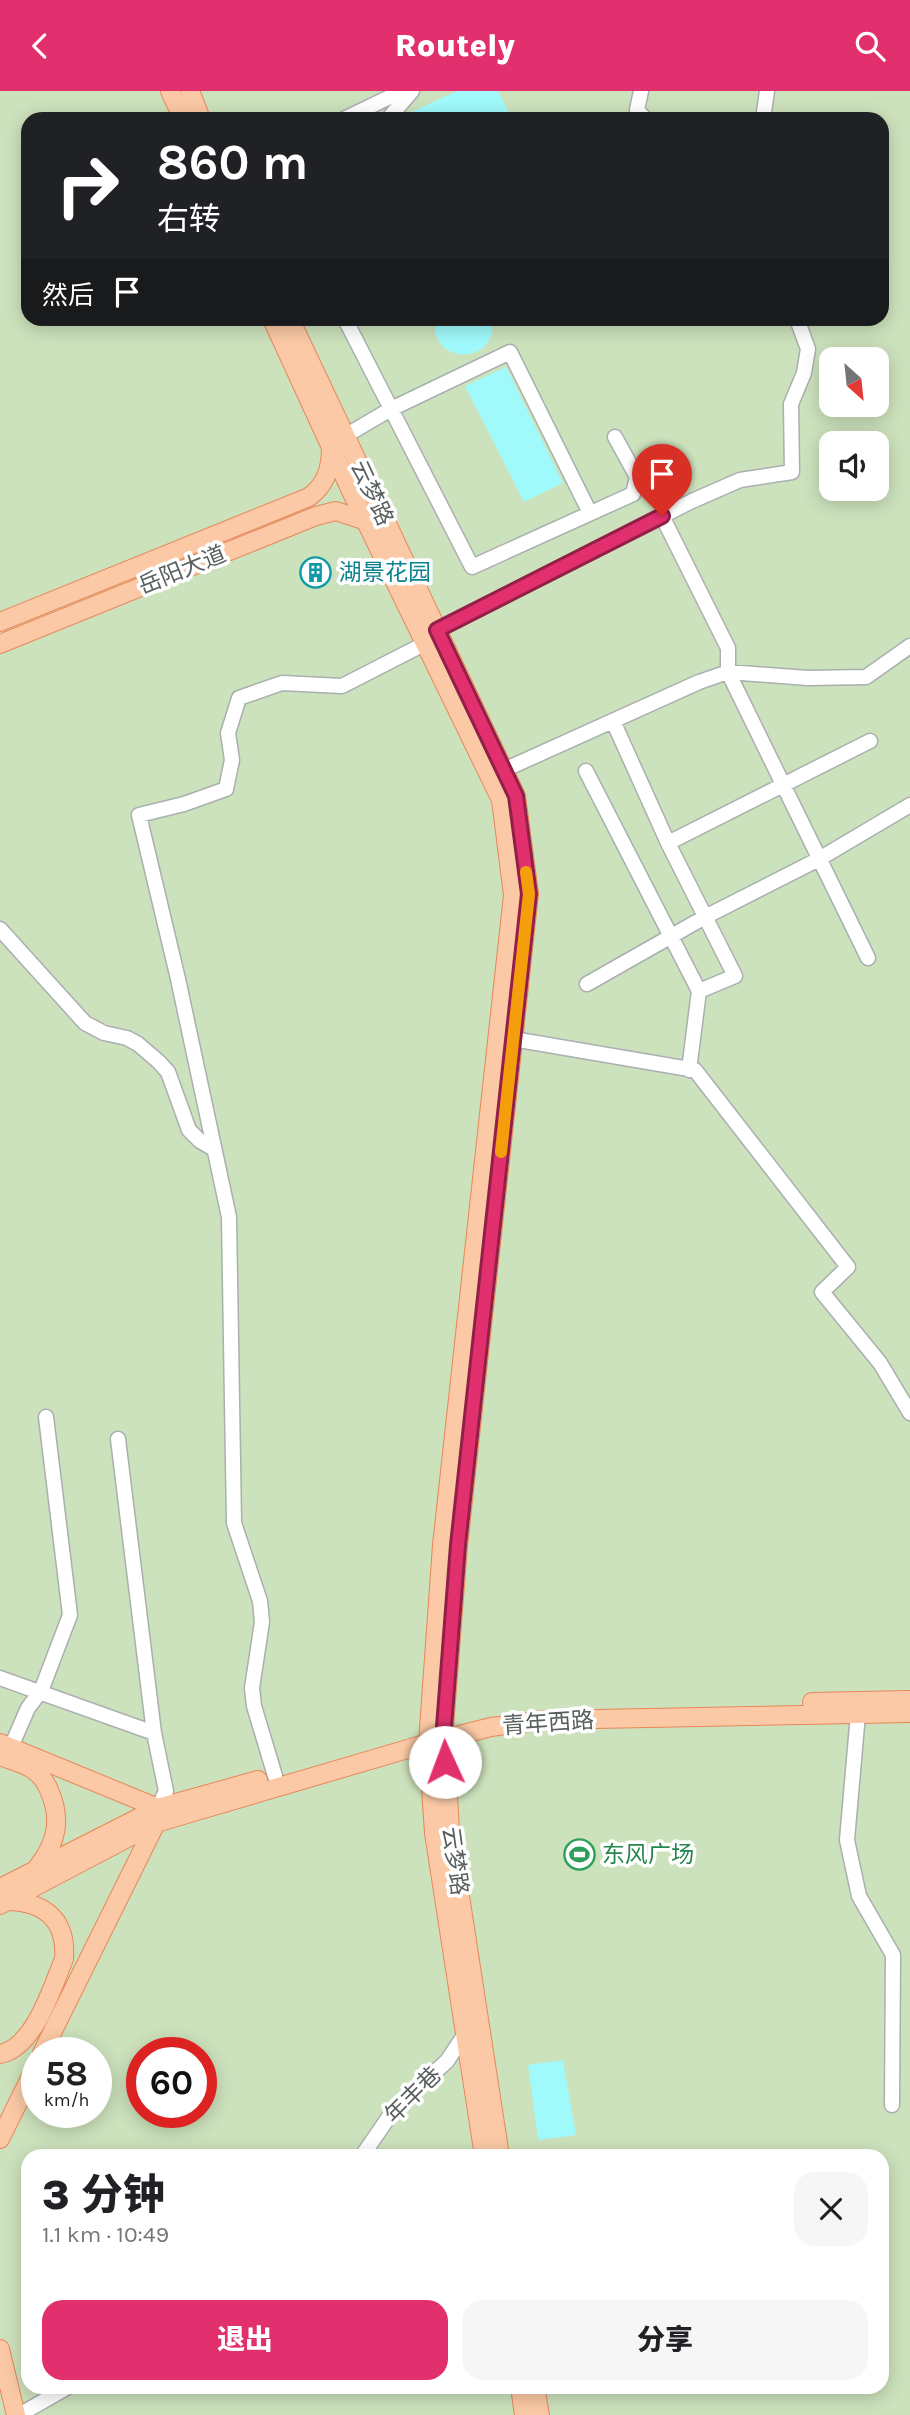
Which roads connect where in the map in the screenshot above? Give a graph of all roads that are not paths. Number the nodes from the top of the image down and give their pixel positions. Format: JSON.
{"nodes":[{"id":1,"x":170,"y":91,"type":"edge"},
{"id":2,"x":190,"y":91,"type":"edge"},
{"id":3,"x":397,"y":91,"type":"edge"},
{"id":4,"x":412,"y":91,"type":"edge"},
{"id":5,"x":641,"y":91,"type":"edge"},
{"id":6,"x":767,"y":91,"type":"edge"},
{"id":7,"x":180,"y":112,"type":"edge"},
{"id":8,"x":198,"y":112,"type":"edge"},
{"id":9,"x":359,"y":112,"type":"edge"},
{"id":10,"x":394,"y":112,"type":"edge"},
{"id":11,"x":639,"y":112,"type":"edge"},
{"id":12,"x":764,"y":112,"type":"edge"},
{"id":13,"x":276,"y":326,"type":"edge"},
{"id":14,"x":293,"y":326,"type":"edge"},
{"id":15,"x":349,"y":326,"type":"edge"},
{"id":16,"x":799,"y":326,"type":"edge"},
{"id":17,"x":391,"y":409,"type":"junction"},
{"id":18,"x":615,"y":437,"type":"dead end"},
{"id":19,"x":338,"y":442,"type":"junction"},
{"id":20,"x":590,"y":513,"type":"junction"},
{"id":21,"x":662,"y":516,"type":"junction"},
{"id":22,"x":366,"y":521,"type":"junction"},
{"id":23,"x":0,"y":622,"type":"edge"},
{"id":24,"x":431,"y":636,"type":"junction"},
{"id":25,"x":0,"y":645,"type":"edge"},
{"id":26,"x":910,"y":646,"type":"edge"},
{"id":27,"x":729,"y":673,"type":"junction"},
{"id":28,"x":613,"y":721,"type":"junction"},
{"id":29,"x":870,"y":741,"type":"dead end"},
{"id":30,"x":504,"y":770,"type":"junction"},
{"id":31,"x":586,"y":771,"type":"dead end"},
{"id":32,"x":783,"y":787,"type":"junction"},
{"id":33,"x":910,"y":805,"type":"edge"},
{"id":34,"x":668,"y":843,"type":"junction"},
{"id":35,"x":819,"y":859,"type":"junction"},
{"id":36,"x":705,"y":917,"type":"junction"},
{"id":37,"x":0,"y":929,"type":"edge"},
{"id":38,"x":671,"y":936,"type":"junction"},
{"id":39,"x":868,"y":958,"type":"dead end"},
{"id":40,"x":587,"y":983,"type":"dead end"},
{"id":41,"x":699,"y":991,"type":"junction"},
{"id":42,"x":513,"y":1039,"type":"junction"},
{"id":43,"x":689,"y":1070,"type":"junction"},
{"id":44,"x":214,"y":1149,"type":"junction"},
{"id":45,"x":910,"y":1413,"type":"edge"},
{"id":46,"x":46,"y":1417,"type":"dead end"},
{"id":47,"x":118,"y":1439,"type":"dead end"},
{"id":48,"x":0,"y":1678,"type":"edge"},
{"id":49,"x":41,"y":1691,"type":"junction"},
{"id":50,"x":910,"y":1700,"type":"edge"},
{"id":51,"x":910,"y":1713,"type":"edge"},
{"id":52,"x":858,"y":1714,"type":"junction"},
{"id":53,"x":154,"y":1733,"type":"junction"},
{"id":54,"x":436,"y":1735,"type":"junction"},
{"id":55,"x":4,"y":1749,"type":"edge"},
{"id":56,"x":275,"y":1776,"type":"junction"},
{"id":57,"x":157,"y":1816,"type":"junction"},
{"id":58,"x":35,"y":1871,"type":"junction"},
{"id":59,"x":3,"y":1898,"type":"edge"},
{"id":60,"x":465,"y":2034,"type":"junction"},
{"id":61,"x":51,"y":2037,"type":"edge"},
{"id":62,"x":0,"y":2054,"type":"edge"},
{"id":63,"x":21,"y":2096,"type":"edge"},
{"id":64,"x":891,"y":2105,"type":"dead end"},
{"id":65,"x":0,"y":2139,"type":"edge"},
{"id":66,"x":367,"y":2149,"type":"edge"},
{"id":67,"x":483,"y":2149,"type":"edge"},
{"id":68,"x":499,"y":2149,"type":"edge"},
{"id":69,"x":0,"y":2349,"type":"edge"},
{"id":70,"x":56,"y":2394,"type":"edge"},
{"id":71,"x":521,"y":2394,"type":"edge"},
{"id":72,"x":537,"y":2394,"type":"edge"},
{"id":73,"x":0,"y":2400,"type":"edge"},
{"id":74,"x":4,"y":2415,"type":"edge"},
{"id":75,"x":18,"y":2415,"type":"edge"},
{"id":76,"x":524,"y":2415,"type":"edge"},
{"id":77,"x":540,"y":2415,"type":"edge"}],
"edges":[{"from":1,"to":7,"type":"main road"},
{"from":2,"to":8,"type":"main road"},
{"from":3,"to":9,"type":"street"},
{"from":4,"to":10,"type":"street"},
{"from":5,"to":11,"type":"street"},
{"from":6,"to":12,"type":"street"},
{"from":13,"to":19,"type":"main road"},
{"from":14,"to":19,"type":"main road","name":"云梦路"},
{"from":15,"to":17,"type":"street"},
{"from":16,"to":21,"type":"street"},
{"from":17,"to":19,"type":"street"},
{"from":17,"to":20,"type":"street"},
{"from":17,"to":20,"type":"street"},
{"from":18,"to":20,"type":"street"},
{"from":19,"to":22,"type":"main road"},
{"from":19,"to":23,"type":"main road","name":"岳阳大道"},
{"from":19,"to":24,"type":"main road","name":"云梦路"},
{"from":21,"to":24,"type":"street"},
{"from":21,"to":27,"type":"street"},
{"from":22,"to":24,"type":"main road"},
{"from":22,"to":25,"type":"main road","name":"岳阳大道"},
{"from":24,"to":30,"type":"main road","name":"云梦路"},
{"from":24,"to":44,"type":"street"},
{"from":24,"to":54,"type":"main road"},
{"from":26,"to":27,"type":"street"},
{"from":27,"to":28,"type":"street"},
{"from":27,"to":32,"type":"street"},
{"from":28,"to":30,"type":"street"},
{"from":28,"to":34,"type":"street"},
{"from":29,"to":32,"type":"street"},
{"from":30,"to":42,"type":"main road","name":"云梦路"},
{"from":31,"to":38,"type":"street"},
{"from":32,"to":34,"type":"street"},
{"from":32,"to":35,"type":"street"},
{"from":33,"to":35,"type":"street"},
{"from":34,"to":36,"type":"street"},
{"from":35,"to":36,"type":"street"},
{"from":35,"to":39,"type":"street"},
{"from":36,"to":38,"type":"street"},
{"from":36,"to":41,"type":"street"},
{"from":37,"to":44,"type":"street"},
{"from":38,"to":40,"type":"street"},
{"from":38,"to":41,"type":"street"},
{"from":41,"to":43,"type":"street"},
{"from":42,"to":43,"type":"street"},
{"from":42,"to":54,"type":"main road","name":"云梦路"},
{"from":43,"to":45,"type":"street"},
{"from":44,"to":56,"type":"street"},
{"from":46,"to":49,"type":"street"},
{"from":47,"to":53,"type":"street"},
{"from":48,"to":49,"type":"street"},
{"from":49,"to":53,"type":"street"},
{"from":49,"to":55,"type":"street"},
{"from":50,"to":54,"type":"main road","name":"青年西路"},
{"from":51,"to":52,"type":"main road","name":"青年西路"},
{"from":52,"to":54,"type":"main road","name":"青年西路"},
{"from":52,"to":64,"type":"street"},
{"from":53,"to":57,"type":"street"},
{"from":54,"to":56,"type":"main road","name":"青年西路"},
{"from":54,"to":57,"type":"main road","name":"青年西路"},
{"from":54,"to":60,"type":"main road"},
{"from":54,"to":68,"type":"main road","name":"云梦路"},
{"from":55,"to":57,"type":"main road"},
{"from":55,"to":58,"type":"main road"},
{"from":56,"to":57,"type":"main road","name":"青年西路"},
{"from":57,"to":58,"type":"main road","name":"青年西路"},
{"from":57,"to":59,"type":"main road","name":"青年西路"},
{"from":57,"to":61,"type":"main road"},
{"from":58,"to":59,"type":"main road","name":"青年西路"},
{"from":59,"to":62,"type":"main road"},
{"from":60,"to":66,"type":"street","name":"年丰巷"},
{"from":60,"to":67,"type":"main road"},
{"from":63,"to":65,"type":"main road"},
{"from":69,"to":75,"type":"main road"},
{"from":70,"to":75,"type":"street"},
{"from":71,"to":76,"type":"main road"},
{"from":72,"to":77,"type":"main road"},
{"from":73,"to":74,"type":"main road"}]}
